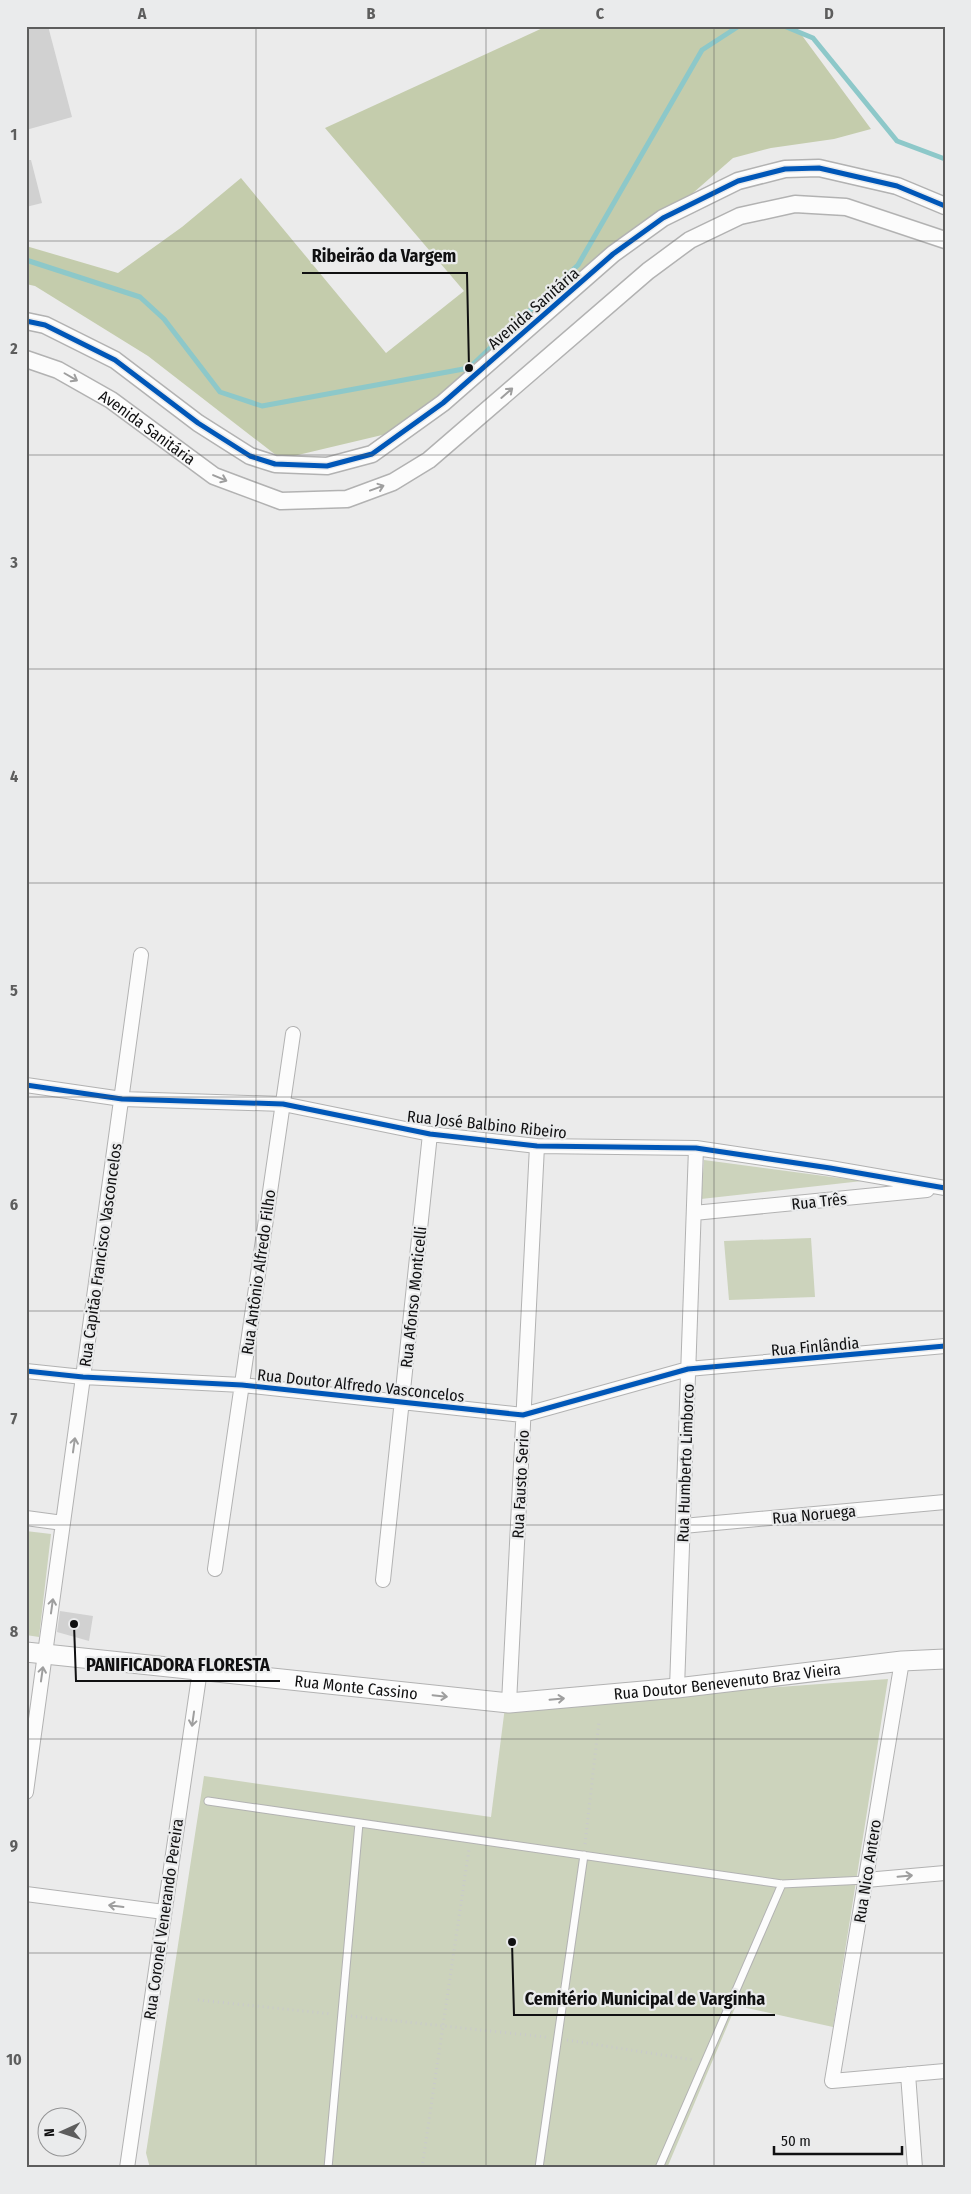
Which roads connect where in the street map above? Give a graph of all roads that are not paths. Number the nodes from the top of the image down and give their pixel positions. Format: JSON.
{"nodes":[{"id":1,"x":945,"y":206,"type":"edge"},
{"id":2,"x":945,"y":240,"type":"edge"},
{"id":3,"x":26,"y":321,"type":"edge"},
{"id":4,"x":26,"y":359,"type":"edge"},
{"id":5,"x":141,"y":955,"type":"dead end"},
{"id":6,"x":293,"y":1034,"type":"dead end"},
{"id":7,"x":26,"y":1084,"type":"edge"},
{"id":8,"x":122,"y":1099,"type":"junction"},
{"id":9,"x":283,"y":1104,"type":"junction"},
{"id":10,"x":430,"y":1134,"type":"junction"},
{"id":11,"x":537,"y":1146,"type":"junction"},
{"id":12,"x":696,"y":1148,"type":"junction"},
{"id":13,"x":945,"y":1188,"type":"edge"},
{"id":14,"x":694,"y":1213,"type":"junction"},
{"id":15,"x":945,"y":1346,"type":"edge"},
{"id":16,"x":688,"y":1370,"type":"junction"},
{"id":17,"x":26,"y":1371,"type":"edge"},
{"id":18,"x":83,"y":1378,"type":"junction"},
{"id":19,"x":242,"y":1386,"type":"junction"},
{"id":20,"x":402,"y":1402,"type":"junction"},
{"id":21,"x":523,"y":1415,"type":"junction"},
{"id":22,"x":945,"y":1502,"type":"edge"},
{"id":23,"x":26,"y":1518,"type":"edge"},
{"id":24,"x":63,"y":1523,"type":"junction"},
{"id":25,"x":683,"y":1526,"type":"junction"},
{"id":26,"x":214,"y":1569,"type":"dead end"},
{"id":27,"x":383,"y":1580,"type":"dead end"},
{"id":28,"x":26,"y":1652,"type":"edge"},
{"id":29,"x":45,"y":1654,"type":"junction"},
{"id":30,"x":945,"y":1659,"type":"edge"},
{"id":31,"x":902,"y":1661,"type":"junction"},
{"id":32,"x":200,"y":1670,"type":"junction"},
{"id":33,"x":677,"y":1688,"type":"junction"},
{"id":34,"x":32,"y":1701,"type":"edge"},
{"id":35,"x":508,"y":1703,"type":"junction"},
{"id":36,"x":26,"y":1792,"type":"edge"},
{"id":37,"x":208,"y":1802,"type":"dead end"},
{"id":38,"x":359,"y":1823,"type":"junction"},
{"id":39,"x":584,"y":1855,"type":"junction"},
{"id":40,"x":945,"y":1873,"type":"edge"},
{"id":41,"x":866,"y":1880,"type":"junction"},
{"id":42,"x":782,"y":1884,"type":"junction"},
{"id":43,"x":26,"y":1894,"type":"edge"},
{"id":44,"x":164,"y":1912,"type":"junction"},
{"id":45,"x":945,"y":2070,"type":"edge"},
{"id":46,"x":908,"y":2074,"type":"junction"},
{"id":47,"x":127,"y":2168,"type":"edge"},
{"id":48,"x":328,"y":2168,"type":"edge"},
{"id":49,"x":539,"y":2168,"type":"edge"},
{"id":50,"x":659,"y":2168,"type":"edge"},
{"id":51,"x":915,"y":2168,"type":"edge"}],
"edges":[{"from":1,"to":3,"type":"street","name":"Avenida Sanitária"},
{"from":4,"to":2,"type":"street","name":"Avenida Sanitária","one_way":true},
{"from":5,"to":8,"type":"street","name":"Rua Capitão Francisco Vasconcelos"},
{"from":6,"to":9,"type":"street","name":"Rua Antônio Alfredo Filho"},
{"from":7,"to":8,"type":"street","name":"Rua José Balbino Ribeiro"},
{"from":8,"to":9,"type":"street","name":"Rua José Balbino Ribeiro"},
{"from":8,"to":18,"type":"street","name":"Rua Capitão Francisco Vasconcelos"},
{"from":9,"to":10,"type":"street","name":"Rua José Balbino Ribeiro"},
{"from":9,"to":19,"type":"street","name":"Rua Antônio Alfredo Filho"},
{"from":10,"to":11,"type":"street","name":"Rua José Balbino Ribeiro"},
{"from":10,"to":20,"type":"street","name":"Rua Afonso Monticelli"},
{"from":11,"to":12,"type":"street","name":"Rua José Balbino Ribeiro"},
{"from":11,"to":21,"type":"street","name":"Rua Fausto Serio"},
{"from":12,"to":13,"type":"street","name":"Rua José Balbino Ribeiro"},
{"from":12,"to":14,"type":"street","name":"Rua Humberto Limborco"},
{"from":13,"to":14,"type":"street","name":"Rua Três"},
{"from":14,"to":16,"type":"street","name":"Rua Humberto Limborco"},
{"from":15,"to":16,"type":"street","name":"Rua Finlândia"},
{"from":16,"to":21,"type":"street","name":"Rua Doutor Alfredo Vasconcelos"},
{"from":16,"to":25,"type":"street","name":"Rua Humberto Limborco"},
{"from":17,"to":18,"type":"street","name":"Rua Doutor Alfredo Vasconcelos"},
{"from":18,"to":19,"type":"street","name":"Rua Doutor Alfredo Vasconcelos"},
{"from":24,"to":18,"type":"street","name":"Rua Capitão Francisco Vasconcelos","one_way":true},
{"from":19,"to":20,"type":"street","name":"Rua Doutor Alfredo Vasconcelos"},
{"from":19,"to":26,"type":"street","name":"Rua Antônio Alfredo Filho"},
{"from":20,"to":21,"type":"street","name":"Rua Doutor Alfredo Vasconcelos"},
{"from":20,"to":27,"type":"street","name":"Rua Afonso Monticelli"},
{"from":21,"to":35,"type":"street","name":"Rua Fausto Serio"},
{"from":22,"to":25,"type":"street","name":"Rua Noruega"},
{"from":23,"to":24,"type":"street"},
{"from":29,"to":24,"type":"street","name":"Rua Capitão Francisco Vasconcelos","one_way":true},
{"from":25,"to":33,"type":"street","name":"Rua Humberto Limborco"},
{"from":28,"to":29,"type":"main road","name":"Rua Monte Cassino"},
{"from":29,"to":32,"type":"main road","name":"Rua Monte Cassino"},
{"from":34,"to":29,"type":"street","name":"Rua Capitão Francisco Vasconcelos","one_way":true},
{"from":30,"to":31,"type":"main road","name":"Rua Doutor Benevenuto Braz Vieira"},
{"from":31,"to":33,"type":"main road","name":"Rua Doutor Benevenuto Braz Vieira"},
{"from":31,"to":41,"type":"street","name":"Rua Nico Antero"},
{"from":32,"to":35,"type":"main road","name":"Rua Monte Cassino","one_way":true},
{"from":32,"to":44,"type":"street","name":"Rua Coronel Venerando Pereira","one_way":true},
{"from":35,"to":33,"type":"main road","name":"Rua Doutor Benevenuto Braz Vieira","one_way":true},
{"from":34,"to":36,"type":"street","name":"Rua Capitão Francisco Vasconcelos"},
{"from":37,"to":38,"type":"lane"},
{"from":38,"to":39,"type":"lane"},
{"from":38,"to":48,"type":"lane"},
{"from":39,"to":42,"type":"lane"},
{"from":39,"to":49,"type":"lane"},
{"from":41,"to":40,"type":"street","one_way":true},
{"from":41,"to":42,"type":"lane"},
{"from":41,"to":46,"type":"street","name":"Rua Nico Antero"},
{"from":42,"to":50,"type":"lane"},
{"from":44,"to":43,"type":"street","one_way":true},
{"from":44,"to":47,"type":"street","name":"Rua Coronel Venerando Pereira"},
{"from":45,"to":46,"type":"street"},
{"from":46,"to":51,"type":"street"}]}
